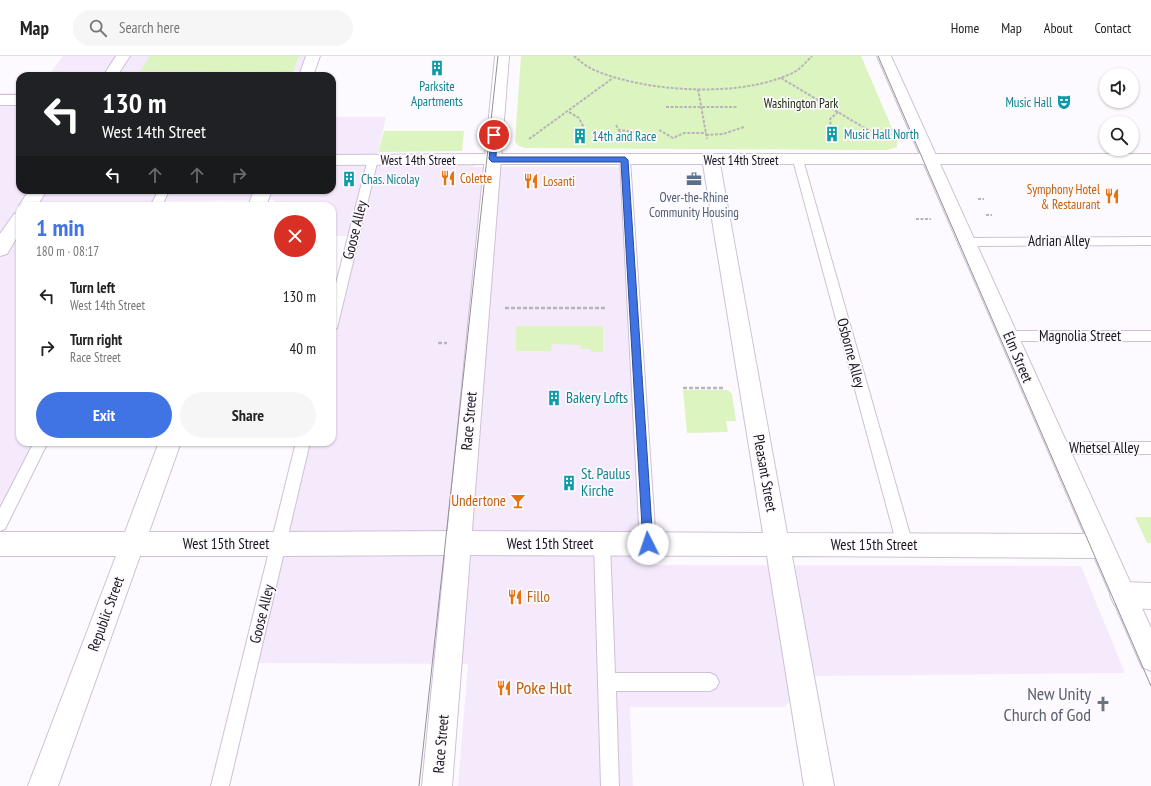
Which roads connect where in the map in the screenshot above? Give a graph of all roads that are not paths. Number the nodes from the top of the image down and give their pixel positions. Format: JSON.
{"nodes":[{"id":1,"x":123,"y":56,"type":"edge"},
{"id":2,"x":313,"y":56,"type":"edge"},
{"id":3,"x":502,"y":56,"type":"edge"},
{"id":4,"x":884,"y":56,"type":"edge"},
{"id":5,"x":113,"y":72,"type":"edge"},
{"id":6,"x":307,"y":72,"type":"edge"},
{"id":7,"x":0,"y":100,"type":"edge"},
{"id":8,"x":16,"y":100,"type":"edge"},
{"id":9,"x":709,"y":153,"type":"junction"},
{"id":10,"x":492,"y":159,"type":"junction"},
{"id":11,"x":1151,"y":159,"type":"edge"},
{"id":12,"x":336,"y":160,"type":"edge"},
{"id":13,"x":373,"y":160,"type":"junction"},
{"id":14,"x":625,"y":160,"type":"junction"},
{"id":15,"x":798,"y":160,"type":"junction"},
{"id":16,"x":931,"y":160,"type":"junction"},
{"id":17,"x":16,"y":224,"type":"edge"},
{"id":18,"x":1151,"y":241,"type":"edge"},
{"id":19,"x":967,"y":242,"type":"junction"},
{"id":20,"x":1,"y":246,"type":"edge"},
{"id":21,"x":336,"y":308,"type":"edge"},
{"id":22,"x":1009,"y":336,"type":"junction"},
{"id":23,"x":1151,"y":336,"type":"edge"},
{"id":24,"x":39,"y":446,"type":"edge"},
{"id":25,"x":157,"y":446,"type":"edge"},
{"id":26,"x":302,"y":446,"type":"edge"},
{"id":27,"x":1057,"y":448,"type":"junction"},
{"id":28,"x":1151,"y":448,"type":"edge"},
{"id":29,"x":0,"y":524,"type":"edge"},
{"id":30,"x":133,"y":543,"type":"junction"},
{"id":31,"x":602,"y":543,"type":"junction"},
{"id":32,"x":0,"y":544,"type":"edge"},
{"id":33,"x":278,"y":544,"type":"junction"},
{"id":34,"x":458,"y":544,"type":"junction"},
{"id":35,"x":648,"y":544,"type":"junction"},
{"id":36,"x":777,"y":545,"type":"junction"},
{"id":37,"x":905,"y":545,"type":"junction"},
{"id":38,"x":1100,"y":546,"type":"junction"},
{"id":39,"x":1123,"y":595,"type":"junction"},
{"id":40,"x":1151,"y":596,"type":"edge"},
{"id":41,"x":1151,"y":658,"type":"edge"},
{"id":42,"x":607,"y":682,"type":"junction"},
{"id":43,"x":710,"y":682,"type":"dead end"},
{"id":44,"x":43,"y":786,"type":"edge"},
{"id":45,"x":220,"y":786,"type":"edge"},
{"id":46,"x":437,"y":786,"type":"edge"},
{"id":47,"x":610,"y":786,"type":"edge"},
{"id":48,"x":819,"y":786,"type":"edge"}],
"edges":[{"from":1,"to":5,"type":"street"},
{"from":2,"to":6,"type":"street"},
{"from":3,"to":10,"type":"street","name":"Race Street"},
{"from":4,"to":16,"type":"street","name":"Elm Street"},
{"from":7,"to":8,"type":"street"},
{"from":9,"to":14,"type":"street","name":"West 14th Street"},
{"from":9,"to":15,"type":"street","name":"West 14th Street"},
{"from":9,"to":36,"type":"street","name":"Pleasant Street"},
{"from":10,"to":13,"type":"street","name":"West 14th Street"},
{"from":10,"to":14,"type":"street","name":"West 14th Street"},
{"from":10,"to":34,"type":"street","name":"Race Street"},
{"from":11,"to":16,"type":"street","name":"West 14th Street"},
{"from":12,"to":13,"type":"street","name":"West 14th Street"},
{"from":13,"to":21,"type":"lane","name":"Goose Alley"},
{"from":14,"to":35,"type":"lane"},
{"from":15,"to":16,"type":"street","name":"West 14th Street"},
{"from":15,"to":37,"type":"lane","name":"Osborne Alley"},
{"from":16,"to":19,"type":"street","name":"Elm Street"},
{"from":17,"to":20,"type":"street"},
{"from":18,"to":19,"type":"lane","name":"Adrian Alley"},
{"from":19,"to":22,"type":"street","name":"Elm Street"},
{"from":22,"to":23,"type":"lane","name":"Magnolia Street"},
{"from":22,"to":27,"type":"street","name":"Elm Street"},
{"from":24,"to":29,"type":"lane"},
{"from":25,"to":30,"type":"street","name":"Republic Street"},
{"from":26,"to":33,"type":"lane","name":"Goose Alley"},
{"from":27,"to":28,"type":"lane","name":"Whetsel Alley"},
{"from":27,"to":38,"type":"street","name":"Elm Street"},
{"from":30,"to":32,"type":"street","name":"West 15th Street"},
{"from":30,"to":33,"type":"street","name":"West 15th Street"},
{"from":30,"to":44,"type":"street","name":"Republic Street"},
{"from":31,"to":34,"type":"street","name":"West 15th Street"},
{"from":31,"to":35,"type":"street","name":"West 15th Street"},
{"from":31,"to":42,"type":"lane"},
{"from":33,"to":34,"type":"street","name":"West 15th Street"},
{"from":33,"to":45,"type":"lane","name":"Goose Alley"},
{"from":34,"to":46,"type":"street","name":"Race Street"},
{"from":35,"to":36,"type":"street","name":"West 15th Street"},
{"from":36,"to":37,"type":"street","name":"West 15th Street"},
{"from":36,"to":48,"type":"street","name":"Pleasant Street"},
{"from":37,"to":38,"type":"street","name":"West 15th Street"},
{"from":38,"to":39,"type":"street","name":"Elm Street"},
{"from":39,"to":40,"type":"street"},
{"from":39,"to":41,"type":"street","name":"Elm Street"},
{"from":42,"to":43,"type":"lane"},
{"from":42,"to":47,"type":"lane"}]}
